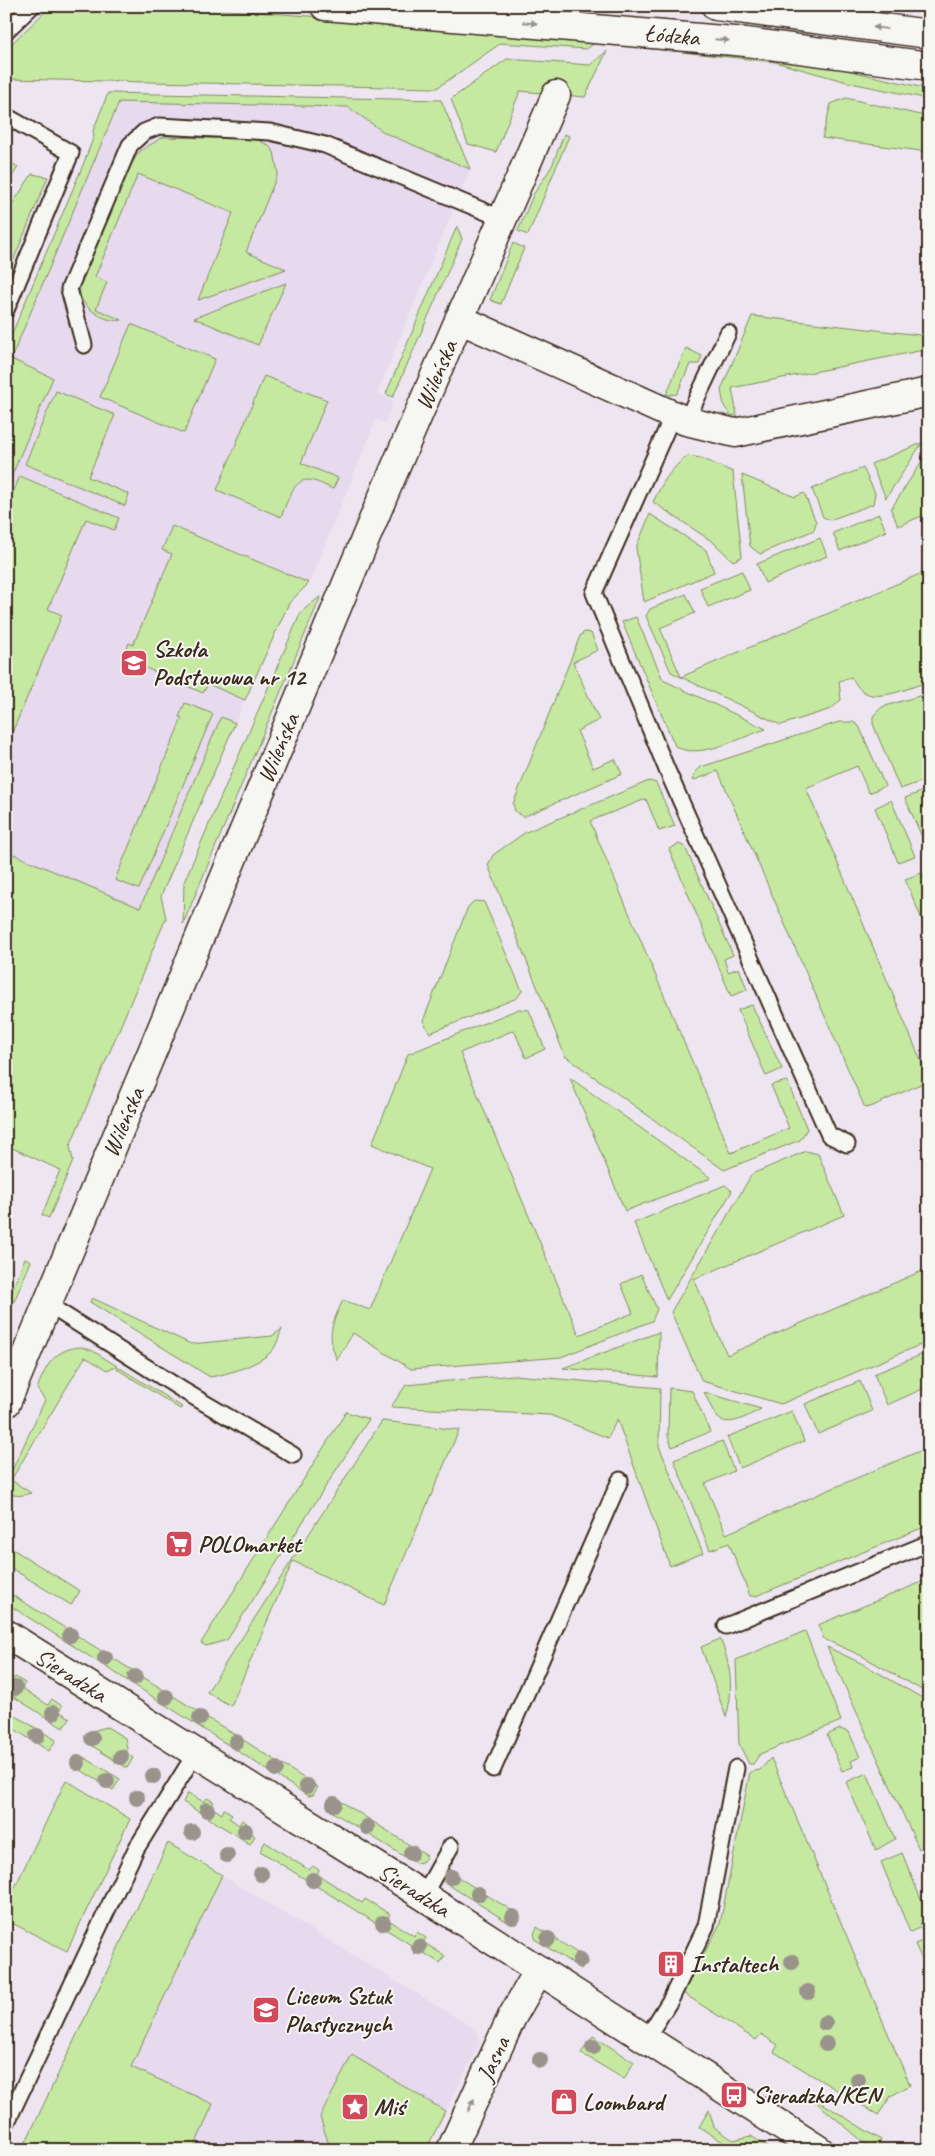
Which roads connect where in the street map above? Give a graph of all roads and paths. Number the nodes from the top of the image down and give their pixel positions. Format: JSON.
{"nodes":[{"id":1,"x":32,"y":6,"type":"edge"},
{"id":2,"x":325,"y":6,"type":"edge"},
{"id":3,"x":716,"y":6,"type":"edge"},
{"id":4,"x":6,"y":31,"type":"edge"},
{"id":5,"x":929,"y":34,"type":"edge"},
{"id":6,"x":929,"y":66,"type":"edge"},
{"id":7,"x":556,"y":96,"type":"dead end"},
{"id":8,"x":6,"y":116,"type":"edge"},
{"id":9,"x":503,"y":219,"type":"junction"},
{"id":10,"x":6,"y":310,"type":"edge"},
{"id":11,"x":460,"y":319,"type":"junction"},
{"id":12,"x":728,"y":333,"type":"dead end"},
{"id":13,"x":84,"y":345,"type":"dead end"},
{"id":14,"x":929,"y":392,"type":"edge"},
{"id":15,"x":679,"y":418,"type":"junction"},
{"id":16,"x":848,"y":1144,"type":"dead end"},
{"id":17,"x":47,"y":1304,"type":"junction"},
{"id":18,"x":6,"y":1403,"type":"edge"},
{"id":19,"x":294,"y":1455,"type":"dead end"},
{"id":20,"x":620,"y":1480,"type":"dead end"},
{"id":21,"x":929,"y":1542,"type":"edge"},
{"id":22,"x":726,"y":1626,"type":"dead end"},
{"id":23,"x":6,"y":1634,"type":"edge"},
{"id":24,"x":196,"y":1754,"type":"junction"},
{"id":25,"x":736,"y":1768,"type":"dead end"},
{"id":26,"x":493,"y":1769,"type":"dead end"},
{"id":27,"x":451,"y":1846,"type":"dead end"},
{"id":28,"x":423,"y":1896,"type":"junction"},
{"id":29,"x":539,"y":1970,"type":"junction"},
{"id":30,"x":646,"y":2039,"type":"junction"},
{"id":31,"x":6,"y":2124,"type":"edge"},
{"id":32,"x":451,"y":2150,"type":"edge"},
{"id":33,"x":819,"y":2150,"type":"edge"}],
"edges":[{"from":1,"to":4,"type":"lane"},
{"from":2,"to":6,"type":"street","name":"Łódzka","one_way":true},
{"from":5,"to":3,"type":"street","name":"Łódzka","one_way":true},
{"from":7,"to":9,"type":"street","name":"Wileńska"},
{"from":8,"to":10,"type":"lane"},
{"from":9,"to":11,"type":"street","name":"Wileńska"},
{"from":9,"to":13,"type":"lane"},
{"from":11,"to":15,"type":"street"},
{"from":11,"to":17,"type":"street","name":"Wileńska"},
{"from":12,"to":15,"type":"lane"},
{"from":14,"to":15,"type":"street"},
{"from":15,"to":16,"type":"lane"},
{"from":17,"to":18,"type":"street","name":"Wileńska"},
{"from":17,"to":19,"type":"lane"},
{"from":20,"to":26,"type":"lane"},
{"from":21,"to":22,"type":"lane"},
{"from":23,"to":24,"type":"street","name":"Sieradzka"},
{"from":24,"to":28,"type":"street","name":"Sieradzka"},
{"from":24,"to":31,"type":"lane"},
{"from":25,"to":30,"type":"lane"},
{"from":27,"to":28,"type":"lane"},
{"from":28,"to":29,"type":"street","name":"Sieradzka"},
{"from":29,"to":30,"type":"street","name":"Sieradzka"},
{"from":32,"to":29,"type":"street","name":"Jasna","one_way":true},
{"from":30,"to":33,"type":"street","name":"Sieradzka"}]}
